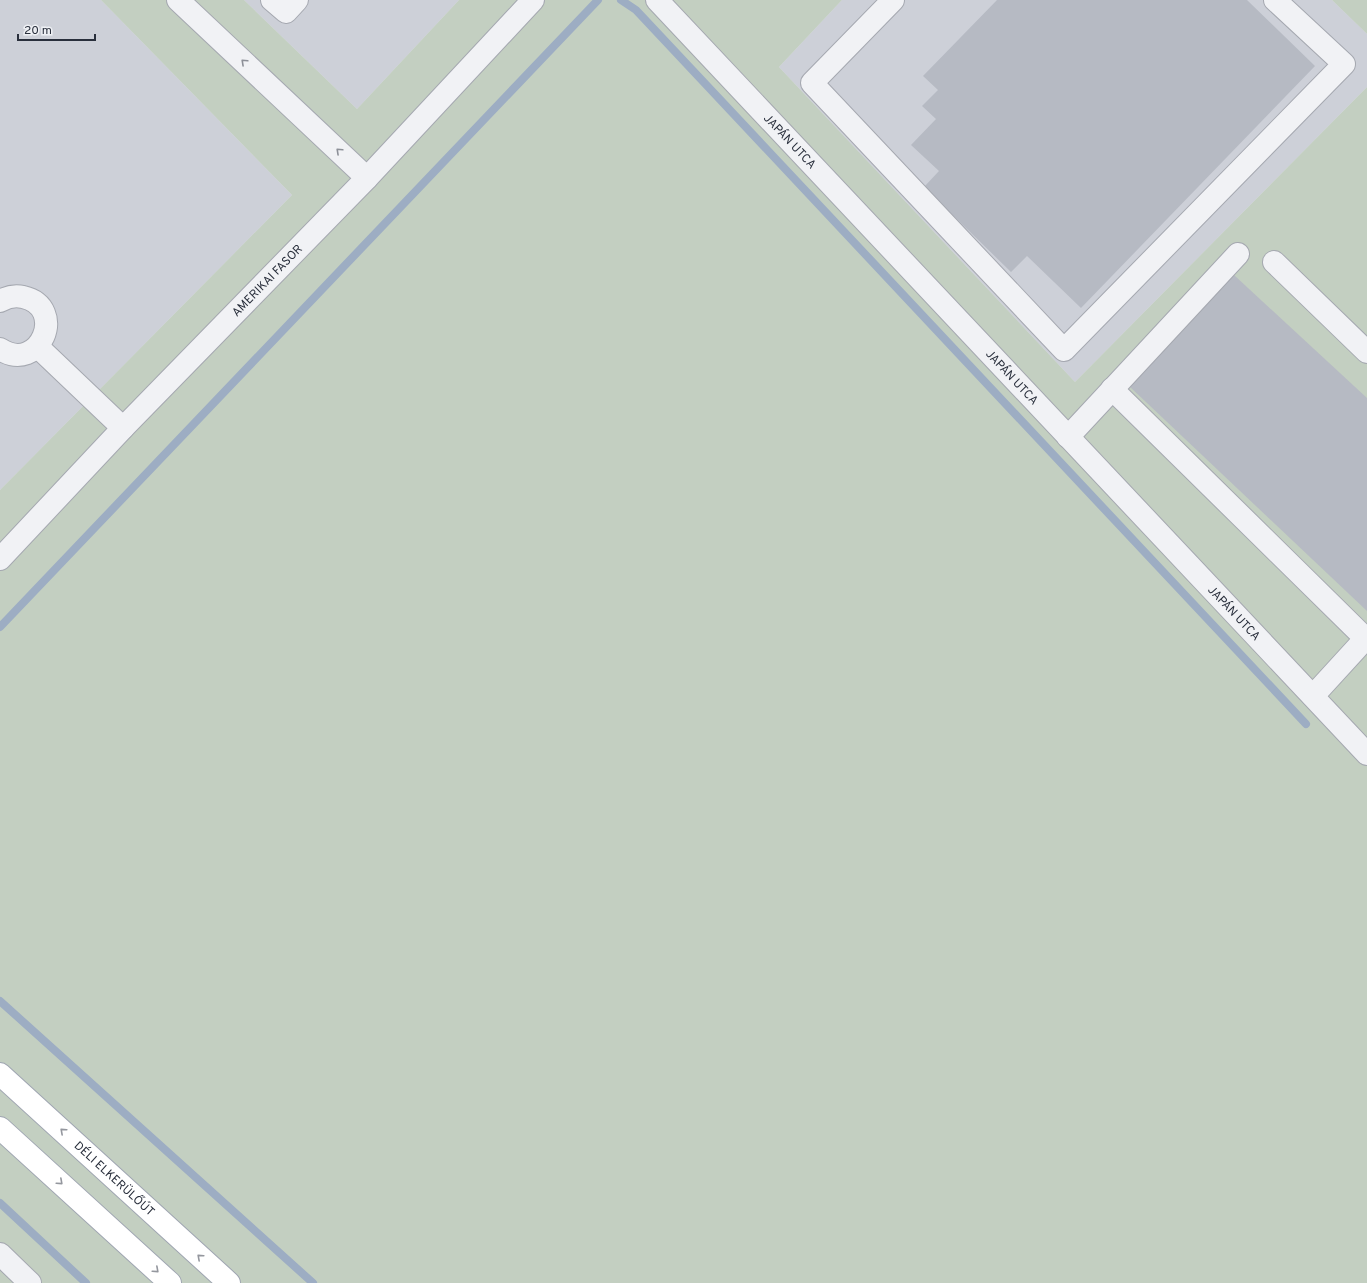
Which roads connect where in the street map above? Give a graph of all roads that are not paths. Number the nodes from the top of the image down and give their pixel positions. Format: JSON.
{"nodes":[{"id":1,"x":178,"y":0,"type":"edge"},
{"id":2,"x":272,"y":0,"type":"edge"},
{"id":3,"x":297,"y":0,"type":"edge"},
{"id":4,"x":533,"y":0,"type":"edge"},
{"id":5,"x":657,"y":0,"type":"edge"},
{"id":6,"x":893,"y":0,"type":"edge"},
{"id":7,"x":1275,"y":0,"type":"edge"},
{"id":8,"x":367,"y":178,"type":"junction"},
{"id":9,"x":1238,"y":254,"type":"dead end"},
{"id":10,"x":1274,"y":262,"type":"dead end"},
{"id":11,"x":0,"y":301,"type":"edge"},
{"id":12,"x":38,"y":347,"type":"junction"},
{"id":13,"x":0,"y":349,"type":"edge"},
{"id":14,"x":1367,"y":352,"type":"edge"},
{"id":15,"x":1112,"y":389,"type":"junction"},
{"id":16,"x":124,"y":428,"type":"junction"},
{"id":17,"x":1068,"y":437,"type":"junction"},
{"id":18,"x":0,"y":559,"type":"edge"},
{"id":19,"x":1366,"y":639,"type":"edge"},
{"id":20,"x":1313,"y":696,"type":"junction"},
{"id":21,"x":1367,"y":754,"type":"edge"},
{"id":22,"x":0,"y":1074,"type":"edge"},
{"id":23,"x":0,"y":1128,"type":"edge"},
{"id":24,"x":0,"y":1254,"type":"edge"},
{"id":25,"x":30,"y":1283,"type":"edge"},
{"id":26,"x":170,"y":1283,"type":"edge"},
{"id":27,"x":229,"y":1283,"type":"edge"}],
"edges":[{"from":8,"to":1,"type":"street","one_way":true},
{"from":2,"to":3,"type":"street"},
{"from":4,"to":8,"type":"street","name":"AMERIKAI FASOR"},
{"from":5,"to":17,"type":"street","name":"JAPÁN UTCA"},
{"from":6,"to":7,"type":"street"},
{"from":8,"to":16,"type":"street","name":"AMERIKAI FASOR"},
{"from":9,"to":15,"type":"street"},
{"from":10,"to":14,"type":"street"},
{"from":11,"to":12,"type":"street"},
{"from":12,"to":13,"type":"street"},
{"from":12,"to":16,"type":"street"},
{"from":15,"to":17,"type":"street"},
{"from":15,"to":19,"type":"street"},
{"from":16,"to":18,"type":"street","name":"AMERIKAI FASOR"},
{"from":17,"to":20,"type":"street","name":"JAPÁN UTCA"},
{"from":19,"to":20,"type":"street"},
{"from":20,"to":21,"type":"street","name":"JAPÁN UTCA"},
{"from":27,"to":22,"type":"main road","name":"DÉLI ELKERÜLŐÚT","one_way":true},
{"from":23,"to":26,"type":"main road","one_way":true},
{"from":24,"to":25,"type":"street"}]}
